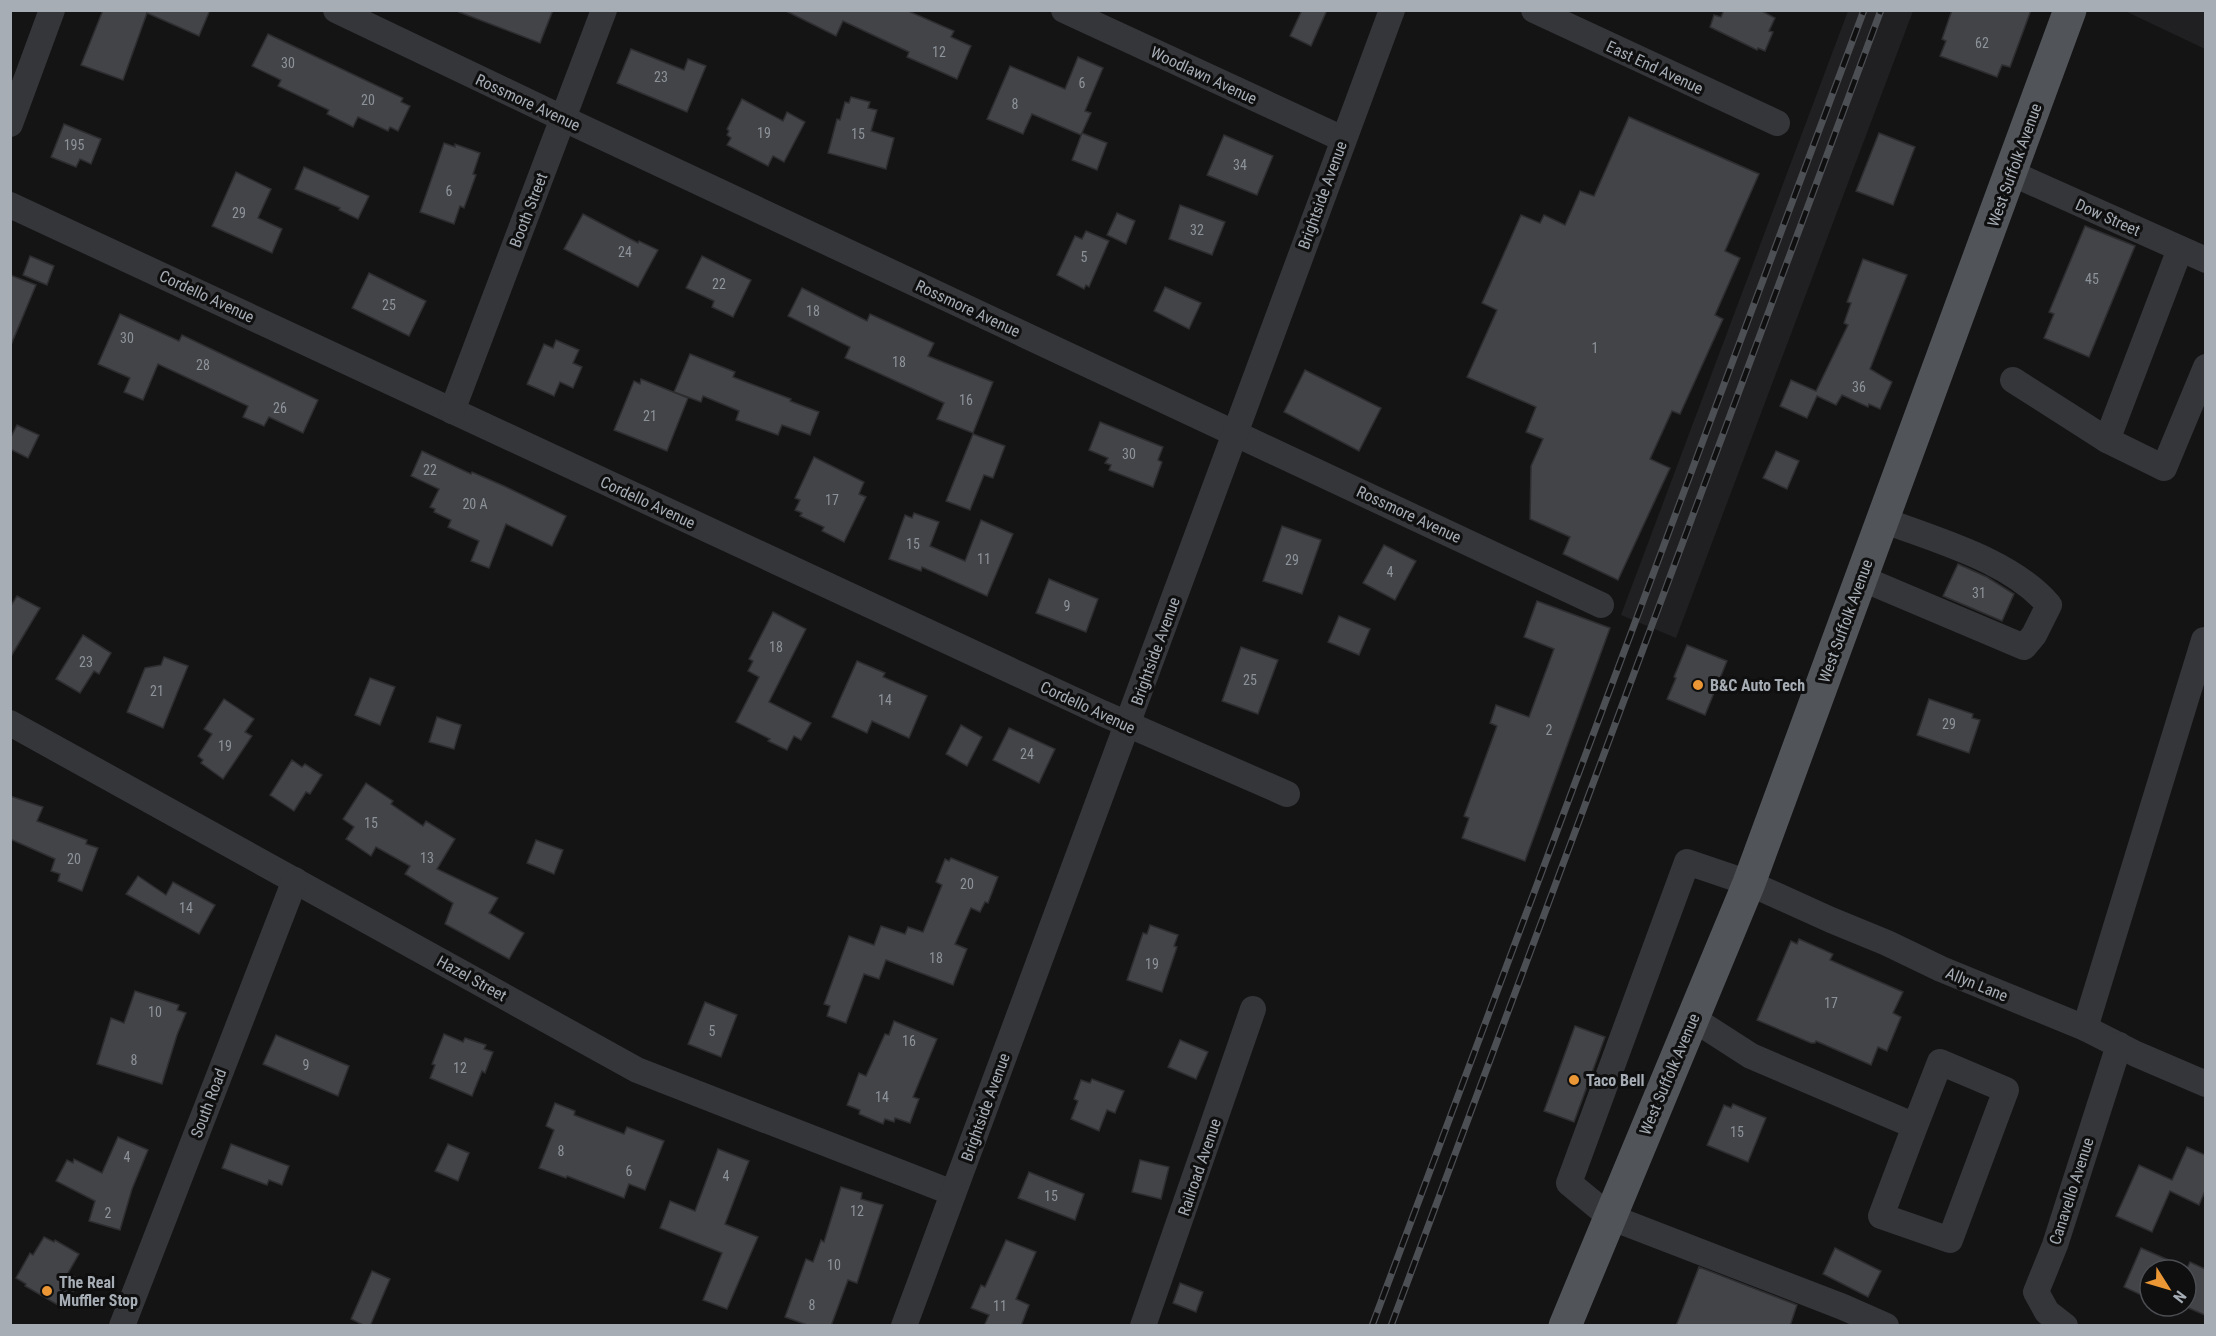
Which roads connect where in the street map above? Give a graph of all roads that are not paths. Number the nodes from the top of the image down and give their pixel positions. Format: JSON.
{"nodes":[{"id":1,"x":52,"y":10,"type":"edge"},
{"id":2,"x":336,"y":10,"type":"edge"},
{"id":3,"x":603,"y":10,"type":"edge"},
{"id":4,"x":1064,"y":10,"type":"edge"},
{"id":5,"x":1392,"y":10,"type":"edge"},
{"id":6,"x":1534,"y":10,"type":"edge"},
{"id":7,"x":2070,"y":10,"type":"edge"},
{"id":8,"x":562,"y":118,"type":"junction"},
{"id":9,"x":1776,"y":123,"type":"dead end"},
{"id":10,"x":10,"y":124,"type":"edge"},
{"id":11,"x":1343,"y":139,"type":"junction"},
{"id":12,"x":2011,"y":173,"type":"junction"},
{"id":13,"x":10,"y":205,"type":"edge"},
{"id":14,"x":2180,"y":249,"type":"junction"},
{"id":15,"x":2205,"y":260,"type":"edge"},
{"id":16,"x":2205,"y":368,"type":"edge"},
{"id":17,"x":2013,"y":380,"type":"dead end"},
{"id":18,"x":452,"y":411,"type":"junction"},
{"id":19,"x":1235,"y":433,"type":"junction"},
{"id":20,"x":2107,"y":440,"type":"junction"},
{"id":21,"x":1883,"y":519,"type":"junction"},
{"id":22,"x":1862,"y":578,"type":"junction"},
{"id":23,"x":1601,"y":605,"type":"dead end"},
{"id":24,"x":2205,"y":640,"type":"edge"},
{"id":25,"x":10,"y":723,"type":"edge"},
{"id":26,"x":1128,"y":725,"type":"junction"},
{"id":27,"x":1287,"y":794,"type":"dead end"},
{"id":28,"x":295,"y":880,"type":"junction"},
{"id":29,"x":1749,"y":883,"type":"junction"},
{"id":30,"x":1253,"y":1009,"type":"dead end"},
{"id":31,"x":1692,"y":1018,"type":"junction"},
{"id":32,"x":2085,"y":1028,"type":"junction"},
{"id":33,"x":2119,"y":1045,"type":"junction"},
{"id":34,"x":2205,"y":1083,"type":"edge"},
{"id":35,"x":1915,"y":1126,"type":"junction"},
{"id":36,"x":953,"y":1193,"type":"junction"},
{"id":37,"x":1610,"y":1217,"type":"junction"},
{"id":38,"x":122,"y":1326,"type":"edge"},
{"id":39,"x":904,"y":1326,"type":"edge"},
{"id":40,"x":1143,"y":1326,"type":"edge"},
{"id":41,"x":1565,"y":1326,"type":"edge"},
{"id":42,"x":1886,"y":1326,"type":"edge"},
{"id":43,"x":2065,"y":1326,"type":"edge"}],
"edges":[{"from":1,"to":10,"type":"street"},
{"from":2,"to":8,"type":"street","name":"Rossmore Avenue"},
{"from":3,"to":8,"type":"street","name":"Booth Street"},
{"from":4,"to":11,"type":"street","name":"Woodlawn Avenue"},
{"from":5,"to":11,"type":"street","name":"Brightside Avenue"},
{"from":6,"to":9,"type":"street","name":"East End Avenue"},
{"from":7,"to":12,"type":"main road","name":"West Suffolk Avenue"},
{"from":8,"to":18,"type":"street","name":"Booth Street"},
{"from":8,"to":19,"type":"street","name":"Rossmore Avenue"},
{"from":11,"to":19,"type":"street","name":"Brightside Avenue"},
{"from":12,"to":14,"type":"street","name":"Dow Street"},
{"from":12,"to":21,"type":"main road","name":"West Suffolk Avenue"},
{"from":13,"to":18,"type":"street","name":"Cordello Avenue"},
{"from":14,"to":15,"type":"street","name":"Dow Street"},
{"from":14,"to":20,"type":"street"},
{"from":16,"to":20,"type":"street"},
{"from":17,"to":20,"type":"street"},
{"from":18,"to":26,"type":"street","name":"Cordello Avenue"},
{"from":19,"to":23,"type":"street","name":"Rossmore Avenue"},
{"from":19,"to":26,"type":"street","name":"Brightside Avenue"},
{"from":21,"to":22,"type":"main road","name":"West Suffolk Avenue"},
{"from":21,"to":22,"type":"street"},
{"from":22,"to":29,"type":"main road","name":"West Suffolk Avenue"},
{"from":24,"to":32,"type":"street"},
{"from":25,"to":28,"type":"street","name":"Hazel Street"},
{"from":26,"to":27,"type":"street","name":"Cordello Avenue"},
{"from":26,"to":36,"type":"street","name":"Brightside Avenue"},
{"from":28,"to":36,"type":"street","name":"Hazel Street"},
{"from":28,"to":38,"type":"street","name":"South Road"},
{"from":29,"to":31,"type":"main road","name":"West Suffolk Avenue"},
{"from":29,"to":32,"type":"street","name":"Allyn Lane"},
{"from":29,"to":37,"type":"street","name":"Allyn Lane"},
{"from":30,"to":40,"type":"street","name":"Railroad Avenue"},
{"from":31,"to":35,"type":"street"},
{"from":31,"to":37,"type":"main road","name":"West Suffolk Avenue"},
{"from":32,"to":33,"type":"street","name":"Allyn Lane"},
{"from":33,"to":34,"type":"street","name":"Allyn Lane"},
{"from":33,"to":43,"type":"street","name":"Canavello Avenue"},
{"from":35,"to":35,"type":"street"},
{"from":36,"to":39,"type":"street","name":"Brightside Avenue"},
{"from":37,"to":41,"type":"main road","name":"West Suffolk Avenue"},
{"from":37,"to":42,"type":"street"}]}
